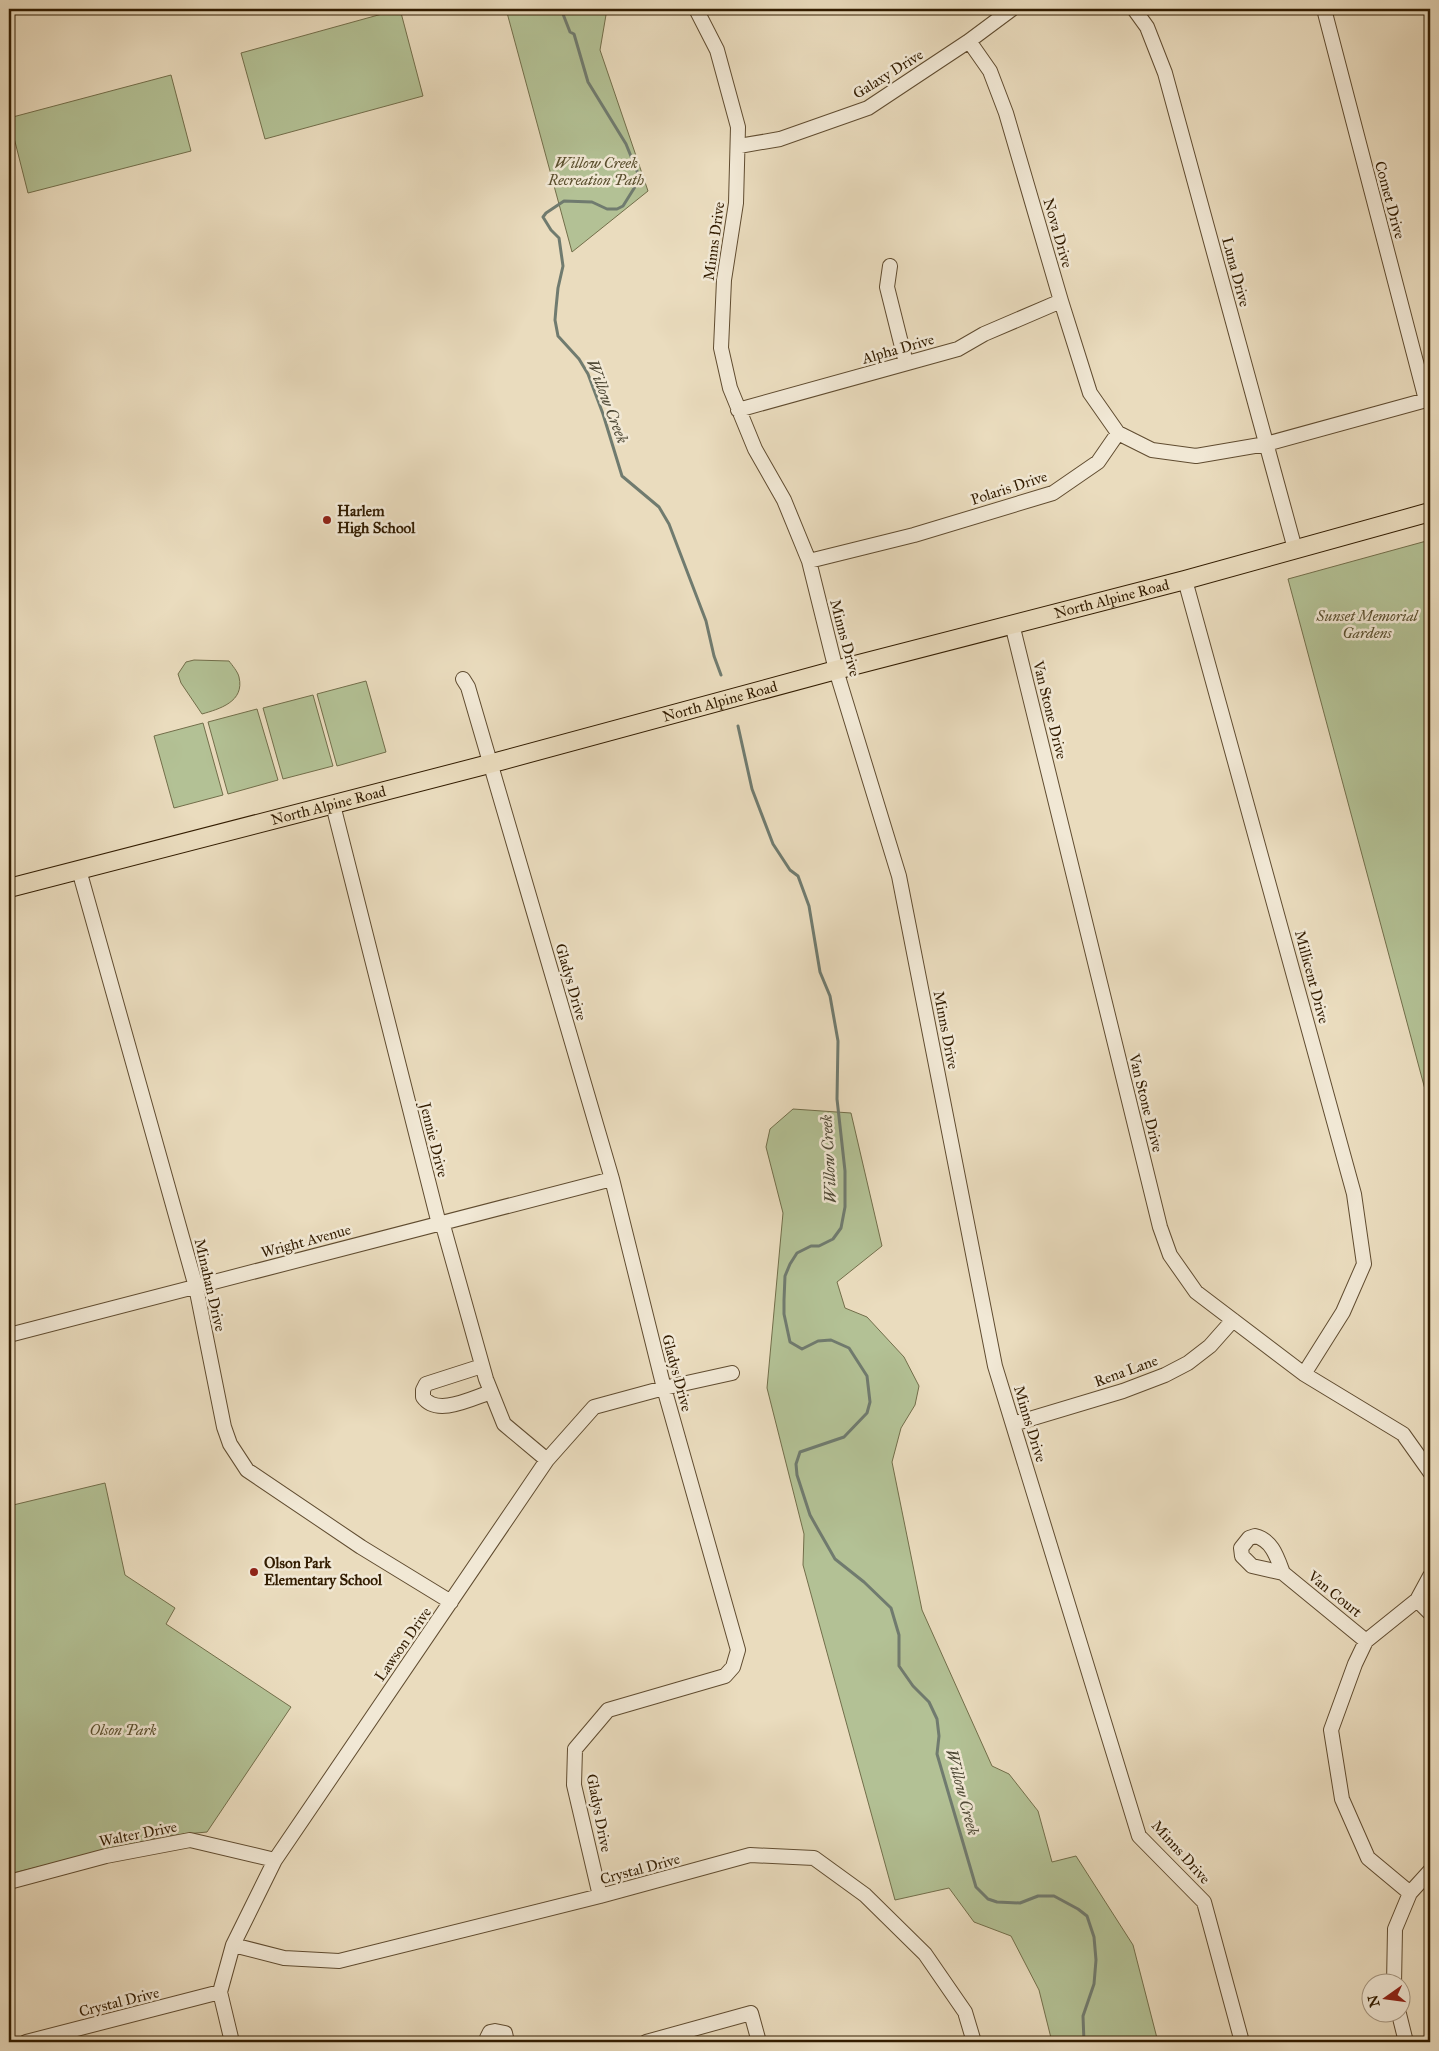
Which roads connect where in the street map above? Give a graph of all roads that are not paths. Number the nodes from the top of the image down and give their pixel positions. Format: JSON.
{"nodes":[{"id":1,"x":1012,"y":9,"type":"edge"},
{"id":2,"x":1134,"y":9,"type":"edge"},
{"id":3,"x":1324,"y":9,"type":"edge"},
{"id":4,"x":701,"y":10,"type":"edge"},
{"id":5,"x":969,"y":41,"type":"junction"},
{"id":6,"x":738,"y":146,"type":"junction"},
{"id":7,"x":890,"y":266,"type":"dead end"},
{"id":8,"x":1061,"y":302,"type":"junction"},
{"id":9,"x":906,"y":363,"type":"junction"},
{"id":10,"x":1428,"y":400,"type":"edge"},
{"id":11,"x":738,"y":410,"type":"junction"},
{"id":12,"x":1118,"y":433,"type":"junction"},
{"id":13,"x":1266,"y":444,"type":"junction"},
{"id":14,"x":1430,"y":512,"type":"edge"},
{"id":15,"x":1295,"y":549,"type":"junction"},
{"id":16,"x":809,"y":560,"type":"junction"},
{"id":17,"x":1185,"y":580,"type":"junction"},
{"id":18,"x":1012,"y":624,"type":"junction"},
{"id":19,"x":836,"y":670,"type":"junction"},
{"id":20,"x":463,"y":679,"type":"dead end"},
{"id":21,"x":490,"y":764,"type":"junction"},
{"id":22,"x":333,"y":805,"type":"junction"},
{"id":23,"x":79,"y":870,"type":"junction"},
{"id":24,"x":9,"y":888,"type":"edge"},
{"id":25,"x":612,"y":1179,"type":"junction"},
{"id":26,"x":438,"y":1224,"type":"junction"},
{"id":27,"x":196,"y":1287,"type":"junction"},
{"id":28,"x":1233,"y":1320,"type":"junction"},
{"id":29,"x":9,"y":1335,"type":"edge"},
{"id":30,"x":482,"y":1366,"type":"junction"},
{"id":31,"x":732,"y":1373,"type":"dead end"},
{"id":32,"x":1304,"y":1374,"type":"junction"},
{"id":33,"x":664,"y":1388,"type":"junction"},
{"id":34,"x":491,"y":1392,"type":"junction"},
{"id":35,"x":1013,"y":1424,"type":"junction"},
{"id":36,"x":547,"y":1460,"type":"junction"},
{"id":37,"x":1430,"y":1472,"type":"edge"},
{"id":38,"x":1283,"y":1573,"type":"dead end"},
{"id":39,"x":1430,"y":1576,"type":"edge"},
{"id":40,"x":1416,"y":1600,"type":"junction"},
{"id":41,"x":451,"y":1602,"type":"junction"},
{"id":42,"x":1430,"y":1613,"type":"edge"},
{"id":43,"x":1366,"y":1641,"type":"junction"},
{"id":44,"x":275,"y":1860,"type":"junction"},
{"id":45,"x":1430,"y":1871,"type":"edge"},
{"id":46,"x":9,"y":1882,"type":"edge"},
{"id":47,"x":1410,"y":1893,"type":"junction"},
{"id":48,"x":600,"y":1896,"type":"junction"},
{"id":49,"x":232,"y":1946,"type":"junction"},
{"id":50,"x":1394,"y":1974,"type":"edge"},
{"id":51,"x":220,"y":1992,"type":"junction"},
{"id":52,"x":1402,"y":2024,"type":"edge"},
{"id":53,"x":26,"y":2042,"type":"edge"},
{"id":54,"x":232,"y":2042,"type":"edge"},
{"id":55,"x":488,"y":2042,"type":"edge"},
{"id":56,"x":508,"y":2042,"type":"edge"},
{"id":57,"x":646,"y":2042,"type":"edge"},
{"id":58,"x":759,"y":2042,"type":"edge"},
{"id":59,"x":974,"y":2042,"type":"edge"},
{"id":60,"x":1242,"y":2042,"type":"edge"},
{"id":61,"x":1406,"y":2042,"type":"edge"}],
"edges":[{"from":1,"to":5,"type":"street","name":"Galaxy Drive"},
{"from":2,"to":13,"type":"street","name":"Luna Drive"},
{"from":3,"to":10,"type":"street","name":"Comet Drive"},
{"from":4,"to":6,"type":"street","name":"Minns Drive"},
{"from":5,"to":6,"type":"street","name":"Galaxy Drive"},
{"from":5,"to":8,"type":"street","name":"Nova Drive"},
{"from":6,"to":11,"type":"street","name":"Minns Drive"},
{"from":7,"to":9,"type":"street"},
{"from":8,"to":9,"type":"street","name":"Alpha Drive"},
{"from":8,"to":12,"type":"street","name":"Nova Drive"},
{"from":9,"to":11,"type":"street","name":"Alpha Drive"},
{"from":10,"to":13,"type":"street"},
{"from":11,"to":16,"type":"street","name":"Minns Drive"},
{"from":12,"to":13,"type":"street"},
{"from":12,"to":16,"type":"street","name":"Polaris Drive"},
{"from":13,"to":15,"type":"street","name":"Luna Drive"},
{"from":14,"to":15,"type":"main road","name":"North Alpine Road"},
{"from":15,"to":17,"type":"main road","name":"North Alpine Road"},
{"from":16,"to":19,"type":"street","name":"Minns Drive"},
{"from":17,"to":18,"type":"main road","name":"North Alpine Road"},
{"from":17,"to":32,"type":"street","name":"Millicent Drive"},
{"from":18,"to":19,"type":"main road","name":"North Alpine Road"},
{"from":18,"to":28,"type":"street","name":"Van Stone Drive"},
{"from":19,"to":21,"type":"main road","name":"North Alpine Road"},
{"from":19,"to":35,"type":"street","name":"Minns Drive"},
{"from":20,"to":21,"type":"street","name":"Gladys Drive"},
{"from":21,"to":22,"type":"main road","name":"North Alpine Road"},
{"from":21,"to":25,"type":"street","name":"Gladys Drive"},
{"from":22,"to":23,"type":"main road","name":"North Alpine Road"},
{"from":22,"to":26,"type":"street","name":"Jennie Drive"},
{"from":23,"to":24,"type":"main road","name":"North Alpine Road"},
{"from":23,"to":27,"type":"street","name":"Minahan Drive"},
{"from":25,"to":26,"type":"street","name":"Wright Avenue"},
{"from":25,"to":33,"type":"street","name":"Gladys Drive"},
{"from":26,"to":27,"type":"street","name":"Wright Avenue"},
{"from":26,"to":30,"type":"street","name":"Jennie Drive"},
{"from":27,"to":29,"type":"street","name":"Wright Avenue"},
{"from":27,"to":41,"type":"street","name":"Minahan Drive"},
{"from":28,"to":32,"type":"street","name":"Van Stone Drive"},
{"from":28,"to":35,"type":"street","name":"Rena Lane"},
{"from":30,"to":34,"type":"street","name":"Jennie Drive"},
{"from":30,"to":34,"type":"street"},
{"from":31,"to":33,"type":"street","name":"Lawson Drive"},
{"from":32,"to":37,"type":"street","name":"Van Stone Drive"},
{"from":33,"to":36,"type":"street","name":"Lawson Drive"},
{"from":33,"to":48,"type":"street","name":"Gladys Drive"},
{"from":34,"to":36,"type":"street","name":"Jennie Drive"},
{"from":35,"to":60,"type":"street","name":"Minns Drive"},
{"from":36,"to":41,"type":"street","name":"Lawson Drive"},
{"from":38,"to":43,"type":"street","name":"Van Court"},
{"from":39,"to":40,"type":"street"},
{"from":40,"to":42,"type":"street"},
{"from":40,"to":43,"type":"street"},
{"from":41,"to":44,"type":"street","name":"Lawson Drive"},
{"from":43,"to":47,"type":"street"},
{"from":44,"to":46,"type":"street","name":"Walter Drive"},
{"from":44,"to":49,"type":"street","name":"Lawson Drive"},
{"from":45,"to":47,"type":"street"},
{"from":47,"to":50,"type":"street"},
{"from":48,"to":49,"type":"street","name":"Crystal Drive"},
{"from":48,"to":59,"type":"street","name":"Crystal Drive"},
{"from":49,"to":51,"type":"street","name":"Lawson Drive"},
{"from":51,"to":53,"type":"street","name":"Crystal Drive"},
{"from":51,"to":54,"type":"street","name":"Lawson Drive"},
{"from":52,"to":61,"type":"street"},
{"from":55,"to":56,"type":"street"},
{"from":57,"to":58,"type":"street"}]}
